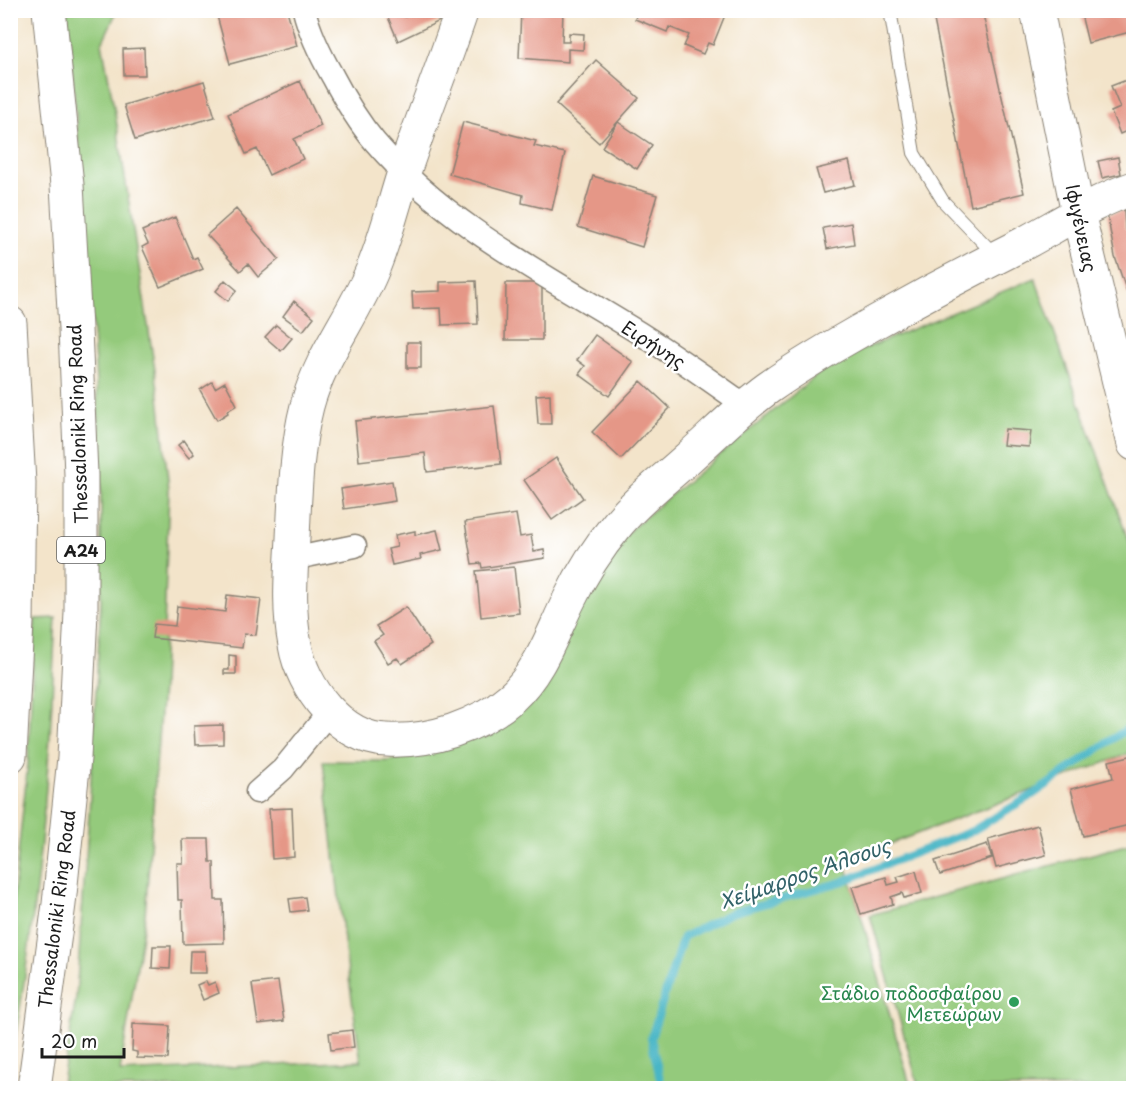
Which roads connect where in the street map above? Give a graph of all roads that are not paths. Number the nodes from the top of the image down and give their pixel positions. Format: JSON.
{"nodes":[{"id":1,"x":49,"y":10,"type":"edge"},
{"id":2,"x":304,"y":10,"type":"edge"},
{"id":3,"x":462,"y":10,"type":"edge"},
{"id":4,"x":890,"y":10,"type":"edge"},
{"id":5,"x":1037,"y":10,"type":"edge"},
{"id":6,"x":404,"y":172,"type":"junction"},
{"id":7,"x":1134,"y":188,"type":"edge"},
{"id":8,"x":1078,"y":213,"type":"junction"},
{"id":9,"x":997,"y":257,"type":"junction"},
{"id":10,"x":10,"y":323,"type":"edge"},
{"id":11,"x":746,"y":406,"type":"junction"},
{"id":12,"x":1132,"y":435,"type":"edge"},
{"id":13,"x":355,"y":546,"type":"dead end"},
{"id":14,"x":292,"y":560,"type":"junction"},
{"id":15,"x":330,"y":711,"type":"junction"},
{"id":16,"x":10,"y":756,"type":"edge"},
{"id":17,"x":257,"y":792,"type":"dead end"},
{"id":18,"x":34,"y":1089,"type":"edge"}],
"edges":[{"from":1,"to":18,"type":"main road","name":"Thessaloniki Ring Road","number":"Α24"},
{"from":2,"to":6,"type":"street","name":"Ειρήνης"},
{"from":3,"to":6,"type":"main road"},
{"from":4,"to":9,"type":"lane"},
{"from":5,"to":8,"type":"main road","name":"Ιφιγένειας"},
{"from":6,"to":11,"type":"street","name":"Ειρήνης"},
{"from":6,"to":14,"type":"main road"},
{"from":7,"to":8,"type":"main road"},
{"from":8,"to":9,"type":"main road"},
{"from":8,"to":12,"type":"main road","name":"Ιφιγένειας"},
{"from":9,"to":11,"type":"main road"},
{"from":10,"to":16,"type":"main road"},
{"from":11,"to":15,"type":"main road"},
{"from":13,"to":14,"type":"street"},
{"from":14,"to":15,"type":"main road"},
{"from":15,"to":17,"type":"street"}]}
